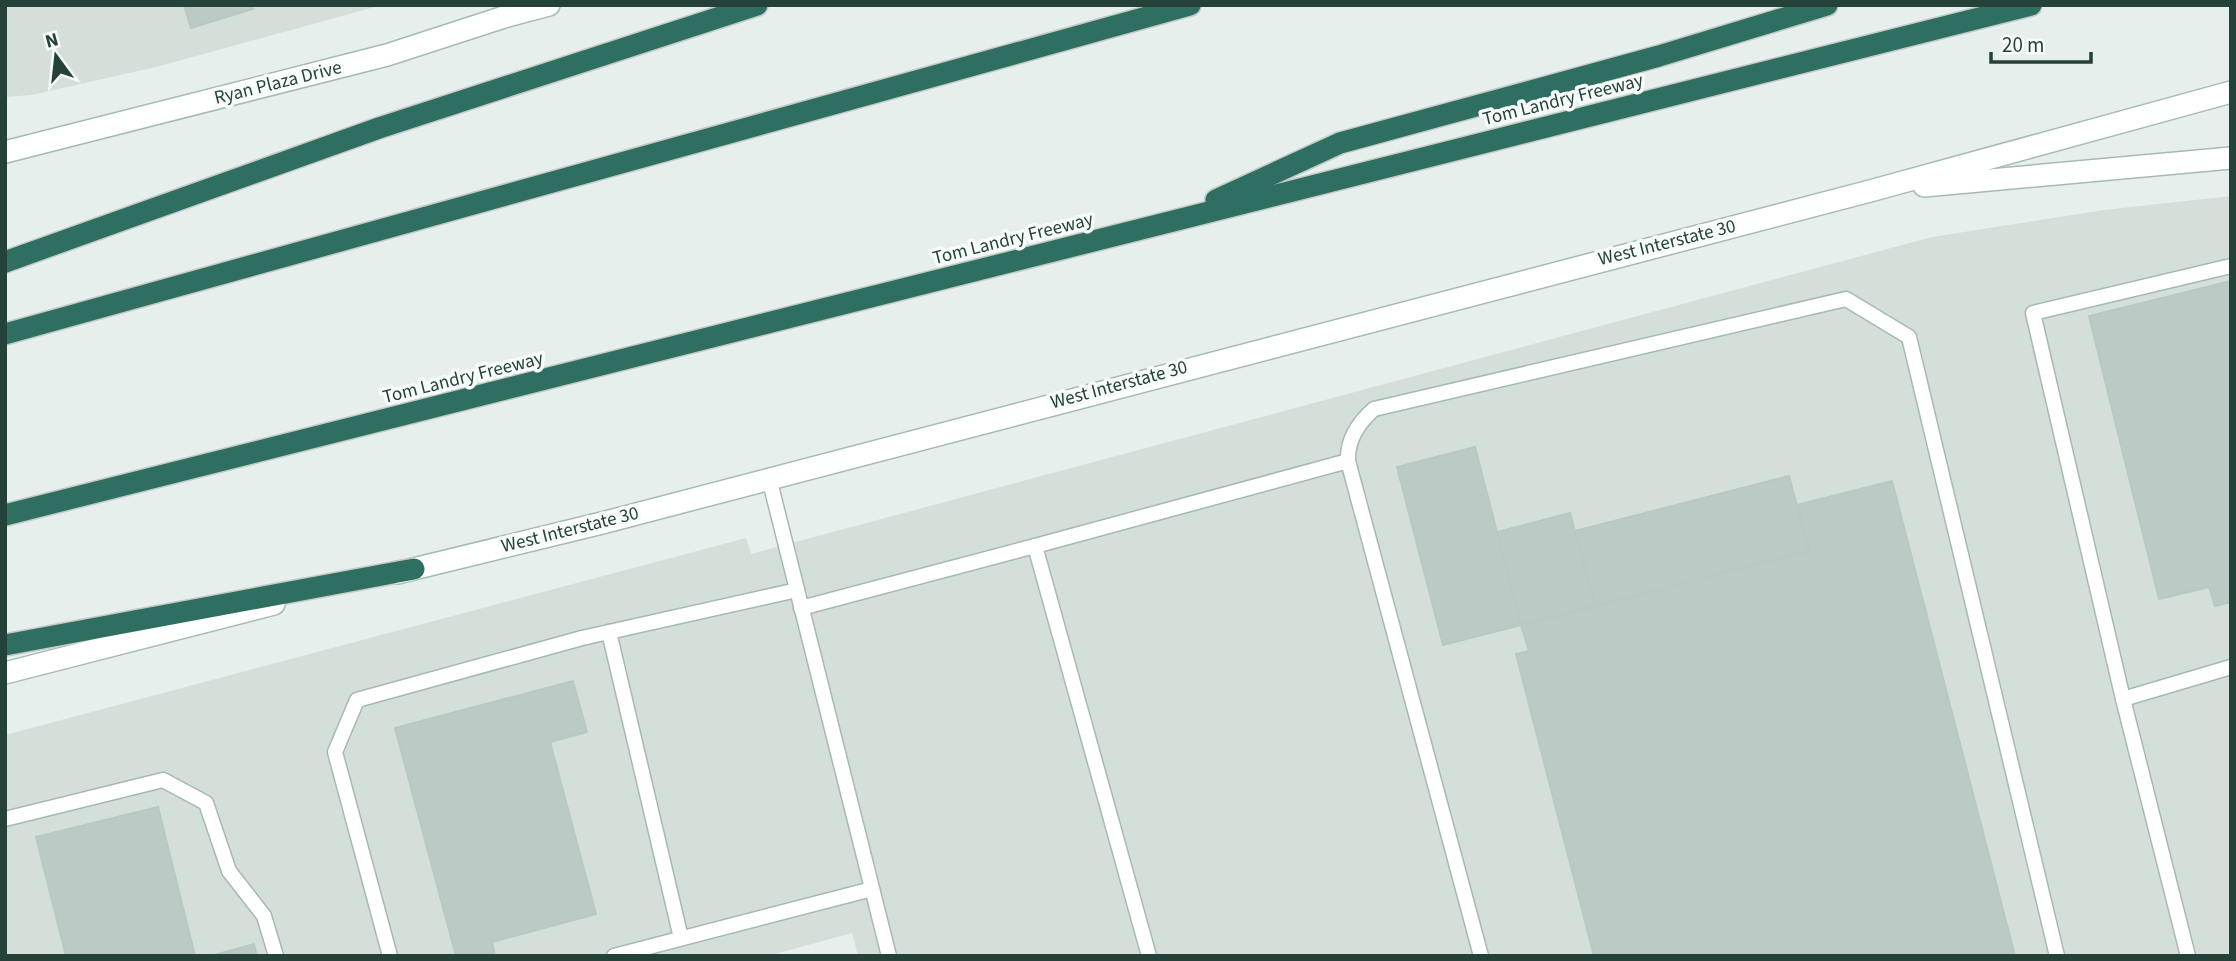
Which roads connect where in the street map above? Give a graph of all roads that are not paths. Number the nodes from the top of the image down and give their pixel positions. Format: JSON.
{"nodes":[{"id":1,"x":550,"y":5,"type":"edge"},
{"id":2,"x":757,"y":5,"type":"edge"},
{"id":3,"x":1190,"y":5,"type":"edge"},
{"id":4,"x":1827,"y":5,"type":"edge"},
{"id":5,"x":2031,"y":5,"type":"edge"},
{"id":6,"x":2231,"y":92,"type":"edge"},
{"id":7,"x":5,"y":152,"type":"edge"},
{"id":8,"x":2231,"y":158,"type":"edge"},
{"id":9,"x":1870,"y":191,"type":"junction"},
{"id":10,"x":1166,"y":223,"type":"junction"},
{"id":11,"x":5,"y":262,"type":"edge"},
{"id":12,"x":2231,"y":266,"type":"edge"},
{"id":13,"x":5,"y":334,"type":"edge"},
{"id":14,"x":1348,"y":461,"type":"junction"},
{"id":15,"x":769,"y":478,"type":"junction"},
{"id":16,"x":5,"y":515,"type":"edge"},
{"id":17,"x":1035,"y":547,"type":"junction"},
{"id":18,"x":414,"y":569,"type":"junction"},
{"id":19,"x":797,"y":590,"type":"junction"},
{"id":20,"x":802,"y":608,"type":"junction"},
{"id":21,"x":609,"y":632,"type":"junction"},
{"id":22,"x":5,"y":645,"type":"edge"},
{"id":23,"x":2231,"y":667,"type":"edge"},
{"id":24,"x":5,"y":673,"type":"edge"},
{"id":25,"x":2123,"y":699,"type":"junction"},
{"id":26,"x":5,"y":819,"type":"edge"},
{"id":27,"x":872,"y":889,"type":"junction"},
{"id":28,"x":681,"y":939,"type":"junction"},
{"id":29,"x":276,"y":956,"type":"edge"},
{"id":30,"x":390,"y":956,"type":"edge"},
{"id":31,"x":614,"y":956,"type":"edge"},
{"id":32,"x":889,"y":956,"type":"edge"},
{"id":33,"x":1149,"y":956,"type":"edge"},
{"id":34,"x":1481,"y":956,"type":"edge"},
{"id":35,"x":2057,"y":956,"type":"edge"},
{"id":36,"x":2188,"y":956,"type":"edge"}],
"edges":[{"from":1,"to":7,"type":"main road","name":"Ryan Plaza Drive"},
{"from":2,"to":11,"type":"highway"},
{"from":3,"to":13,"type":"highway"},
{"from":4,"to":10,"type":"highway"},
{"from":5,"to":10,"type":"highway","name":"Tom Landry Freeway"},
{"from":6,"to":9,"type":"main road","name":"West Interstate 30"},
{"from":8,"to":9,"type":"main road"},
{"from":9,"to":15,"type":"main road","name":"West Interstate 30"},
{"from":10,"to":16,"type":"highway","name":"Tom Landry Freeway"},
{"from":12,"to":25,"type":"lane"},
{"from":14,"to":17,"type":"lane"},
{"from":14,"to":34,"type":"lane"},
{"from":14,"to":35,"type":"lane"},
{"from":15,"to":18,"type":"main road","name":"West Interstate 30"},
{"from":15,"to":19,"type":"lane"},
{"from":17,"to":20,"type":"lane"},
{"from":17,"to":33,"type":"lane"},
{"from":18,"to":22,"type":"highway"},
{"from":18,"to":24,"type":"main road","name":"West Interstate 30"},
{"from":19,"to":20,"type":"lane"},
{"from":19,"to":21,"type":"lane"},
{"from":20,"to":27,"type":"lane"},
{"from":21,"to":28,"type":"lane"},
{"from":21,"to":30,"type":"lane"},
{"from":23,"to":25,"type":"lane"},
{"from":25,"to":36,"type":"lane"},
{"from":26,"to":29,"type":"lane"},
{"from":27,"to":28,"type":"lane"},
{"from":27,"to":32,"type":"lane"},
{"from":28,"to":31,"type":"lane"}]}
